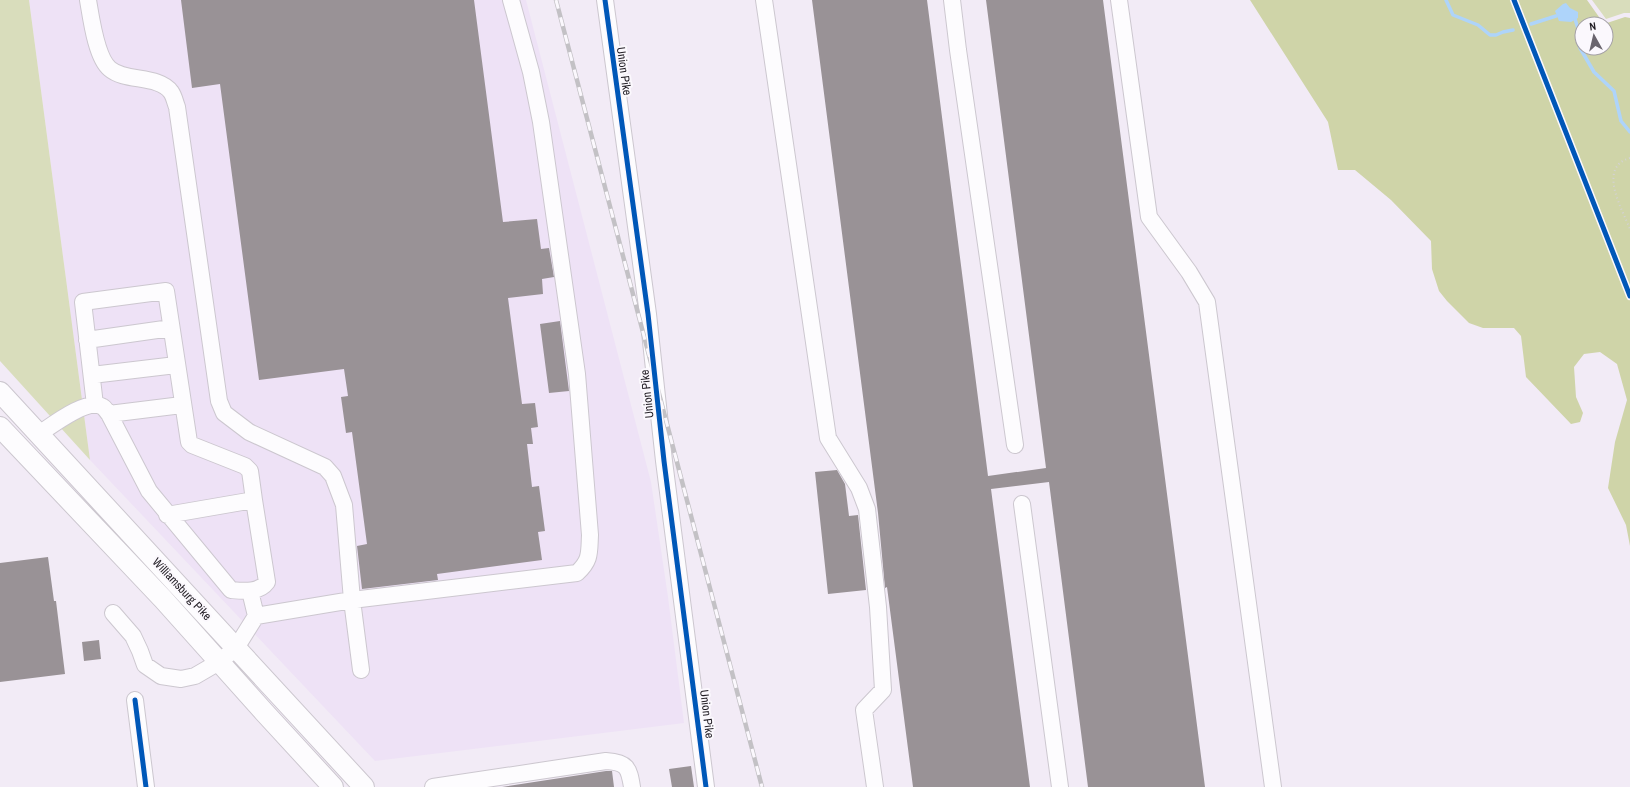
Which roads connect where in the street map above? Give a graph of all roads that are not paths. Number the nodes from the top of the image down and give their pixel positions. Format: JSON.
{"nodes":[{"id":1,"x":88,"y":0,"type":"edge"},
{"id":2,"x":511,"y":0,"type":"edge"},
{"id":3,"x":605,"y":0,"type":"edge"},
{"id":4,"x":764,"y":0,"type":"edge"},
{"id":5,"x":952,"y":0,"type":"edge"},
{"id":6,"x":1119,"y":0,"type":"edge"},
{"id":7,"x":171,"y":328,"type":"junction"},
{"id":8,"x":87,"y":340,"type":"junction"},
{"id":9,"x":176,"y":365,"type":"junction"},
{"id":10,"x":92,"y":375,"type":"junction"},
{"id":11,"x":0,"y":392,"type":"edge"},
{"id":12,"x":95,"y":405,"type":"junction"},
{"id":13,"x":182,"y":405,"type":"junction"},
{"id":14,"x":109,"y":414,"type":"junction"},
{"id":15,"x":0,"y":427,"type":"edge"},
{"id":16,"x":39,"y":434,"type":"junction"},
{"id":17,"x":1015,"y":445,"type":"dead end"},
{"id":18,"x":254,"y":500,"type":"junction"},
{"id":19,"x":1022,"y":504,"type":"dead end"},
{"id":20,"x":167,"y":515,"type":"junction"},
{"id":21,"x":250,"y":591,"type":"junction"},
{"id":22,"x":352,"y":600,"type":"junction"},
{"id":23,"x":113,"y":613,"type":"dead end"},
{"id":24,"x":256,"y":616,"type":"junction"},
{"id":25,"x":236,"y":648,"type":"junction"},
{"id":26,"x":219,"y":662,"type":"junction"},
{"id":27,"x":361,"y":670,"type":"dead end"},
{"id":28,"x":135,"y":700,"type":"dead end"},
{"id":29,"x":146,"y":787,"type":"edge"},
{"id":30,"x":334,"y":787,"type":"edge"},
{"id":31,"x":364,"y":787,"type":"edge"},
{"id":32,"x":433,"y":787,"type":"edge"},
{"id":33,"x":632,"y":787,"type":"edge"},
{"id":34,"x":706,"y":787,"type":"edge"},
{"id":35,"x":875,"y":787,"type":"edge"},
{"id":36,"x":1060,"y":787,"type":"edge"},
{"id":37,"x":1273,"y":787,"type":"edge"}],
"edges":[{"from":1,"to":22,"type":"street"},
{"from":2,"to":22,"type":"street"},
{"from":3,"to":34,"type":"street","name":"Union Pike"},
{"from":4,"to":35,"type":"street"},
{"from":5,"to":17,"type":"street"},
{"from":6,"to":37,"type":"street"},
{"from":7,"to":8,"type":"street"},
{"from":7,"to":8,"type":"street"},
{"from":7,"to":9,"type":"street"},
{"from":8,"to":10,"type":"street"},
{"from":9,"to":10,"type":"street"},
{"from":9,"to":13,"type":"street"},
{"from":10,"to":12,"type":"street"},
{"from":11,"to":16,"type":"main road","name":"Williamsburg Pike"},
{"from":12,"to":14,"type":"street"},
{"from":12,"to":16,"type":"street"},
{"from":13,"to":14,"type":"street"},
{"from":13,"to":18,"type":"street"},
{"from":14,"to":20,"type":"street"},
{"from":15,"to":26,"type":"main road","name":"Williamsburg Pike"},
{"from":16,"to":25,"type":"main road","name":"Williamsburg Pike"},
{"from":18,"to":20,"type":"street"},
{"from":18,"to":21,"type":"street"},
{"from":19,"to":36,"type":"street"},
{"from":20,"to":21,"type":"street"},
{"from":21,"to":24,"type":"street"},
{"from":22,"to":24,"type":"street"},
{"from":22,"to":27,"type":"street"},
{"from":23,"to":26,"type":"street"},
{"from":24,"to":25,"type":"street"},
{"from":25,"to":26,"type":"street"},
{"from":25,"to":31,"type":"main road","name":"Williamsburg Pike"},
{"from":26,"to":30,"type":"main road","name":"Williamsburg Pike"},
{"from":28,"to":29,"type":"street"},
{"from":32,"to":33,"type":"street"}]}
